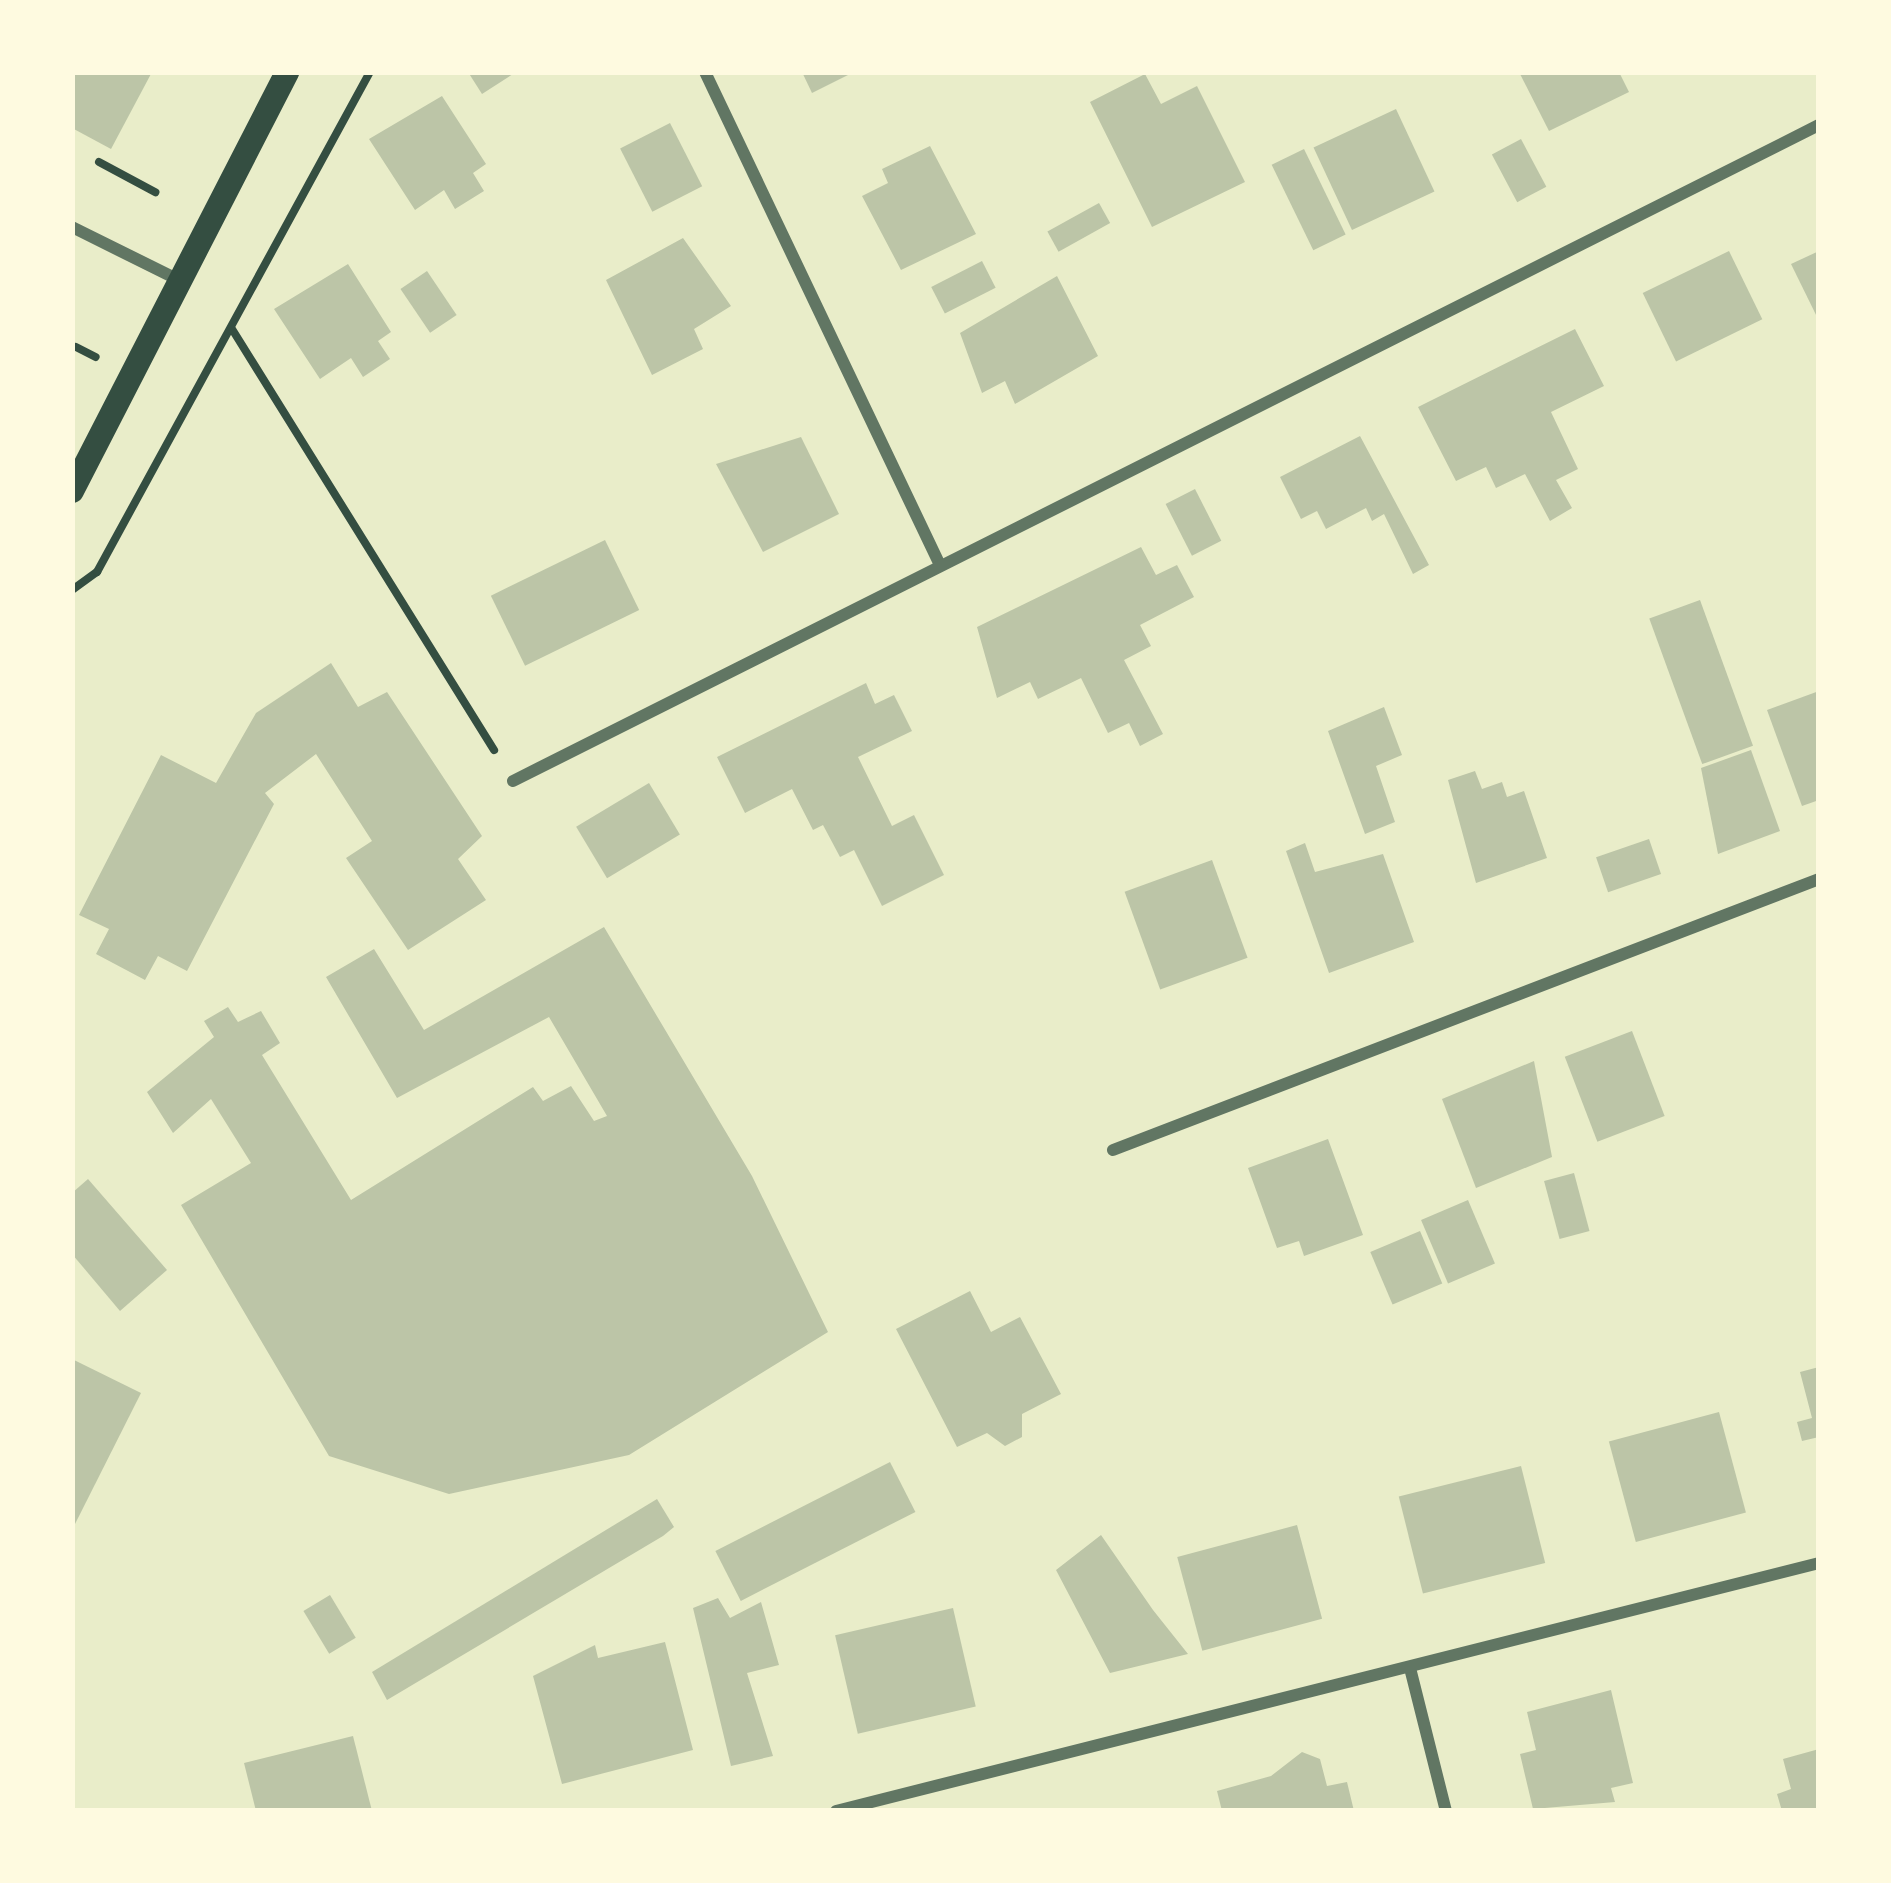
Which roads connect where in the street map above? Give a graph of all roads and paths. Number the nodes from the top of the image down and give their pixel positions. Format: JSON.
{"nodes":[{"id":1,"x":287,"y":72,"type":"edge"},
{"id":2,"x":370,"y":72,"type":"edge"},
{"id":3,"x":705,"y":72,"type":"edge"},
{"id":4,"x":1819,"y":125,"type":"edge"},
{"id":5,"x":99,"y":162,"type":"dead end"},
{"id":6,"x":155,"y":192,"type":"dead end"},
{"id":7,"x":72,"y":226,"type":"edge"},
{"id":8,"x":180,"y":280,"type":"junction"},
{"id":9,"x":231,"y":328,"type":"junction"},
{"id":10,"x":72,"y":491,"type":"edge"},
{"id":11,"x":938,"y":561,"type":"junction"},
{"id":12,"x":72,"y":590,"type":"edge"},
{"id":13,"x":513,"y":781,"type":"joint"},
{"id":14,"x":1819,"y":879,"type":"edge"},
{"id":15,"x":1113,"y":1150,"type":"dead end"},
{"id":16,"x":1819,"y":1563,"type":"edge"},
{"id":17,"x":1410,"y":1668,"type":"junction"},
{"id":18,"x":836,"y":1811,"type":"edge"},
{"id":19,"x":1446,"y":1811,"type":"edge"}],
"edges":[{"from":1,"to":8,"type":"main road"},
{"from":2,"to":9,"type":"path"},
{"from":3,"to":11,"type":"street"},
{"from":4,"to":11,"type":"street"},
{"from":5,"to":6,"type":"path"},
{"from":7,"to":8,"type":"street"},
{"from":8,"to":10,"type":"main road"},
{"from":9,"to":12,"type":"path"},
{"from":9,"to":13,"type":"path"},
{"from":11,"to":13,"type":"street"},
{"from":14,"to":15,"type":"street"},
{"from":16,"to":17,"type":"street"},
{"from":17,"to":18,"type":"street"},
{"from":17,"to":19,"type":"street"}]}
